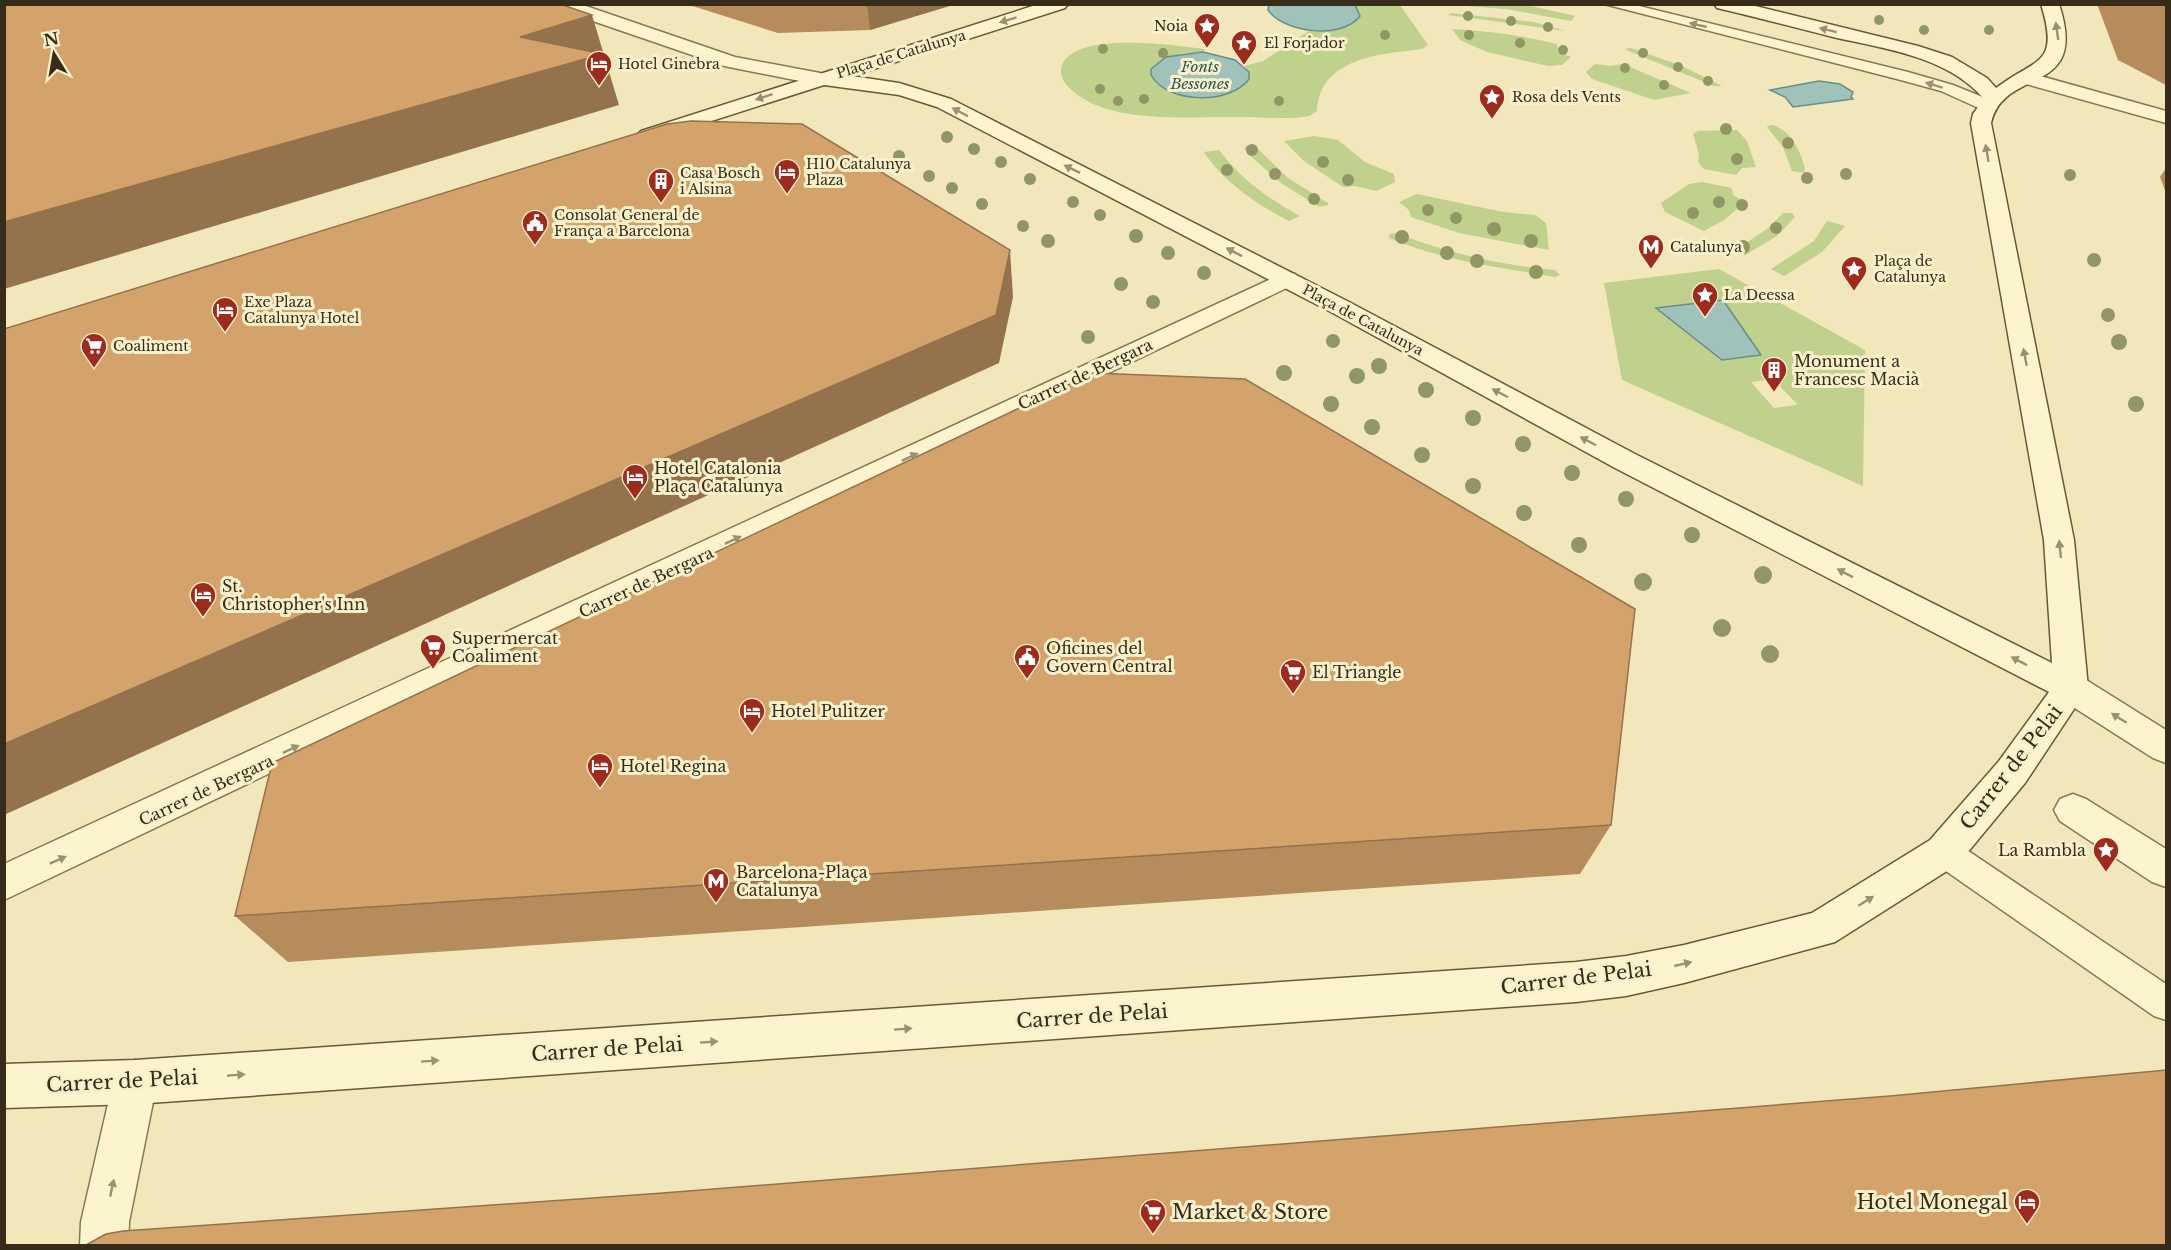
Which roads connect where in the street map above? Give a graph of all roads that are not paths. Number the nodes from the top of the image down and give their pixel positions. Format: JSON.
{"nodes":[{"id":1,"x":561,"y":4,"type":"edge"},
{"id":2,"x":1059,"y":4,"type":"edge"},
{"id":3,"x":1611,"y":4,"type":"edge"},
{"id":4,"x":1723,"y":4,"type":"edge"},
{"id":5,"x":2050,"y":4,"type":"edge"},
{"id":6,"x":2026,"y":78,"type":"junction"},
{"id":7,"x":820,"y":79,"type":"junction"},
{"id":8,"x":1991,"y":102,"type":"junction"},
{"id":9,"x":2166,"y":117,"type":"edge"},
{"id":10,"x":627,"y":141,"type":"edge"},
{"id":11,"x":1286,"y":279,"type":"junction"},
{"id":12,"x":2071,"y":688,"type":"junction"},
{"id":13,"x":2166,"y":748,"type":"edge"},
{"id":14,"x":2073,"y":810,"type":"dead end"},
{"id":15,"x":1944,"y":852,"type":"junction"},
{"id":16,"x":2166,"y":870,"type":"edge"},
{"id":17,"x":4,"y":883,"type":"edge"},
{"id":18,"x":2166,"y":1004,"type":"edge"},
{"id":19,"x":135,"y":1082,"type":"junction"},
{"id":20,"x":4,"y":1086,"type":"edge"},
{"id":21,"x":104,"y":1245,"type":"edge"}],
"edges":[{"from":1,"to":7,"type":"main road"},
{"from":2,"to":7,"type":"main road","name":"Plaça de Catalunya","one_way":true},
{"from":8,"to":3,"type":"lane","one_way":true},
{"from":8,"to":4,"type":"main road","one_way":true},
{"from":6,"to":5,"type":"main road","one_way":true},
{"from":6,"to":8,"type":"main road"},
{"from":6,"to":9,"type":"main road"},
{"from":7,"to":10,"type":"main road","one_way":true},
{"from":11,"to":7,"type":"main road","name":"Plaça de Catalunya","one_way":true},
{"from":12,"to":8,"type":"main road","one_way":true},
{"from":12,"to":11,"type":"main road","name":"Plaça de Catalunya","one_way":true},
{"from":17,"to":11,"type":"main road","name":"Carrer de Bergara","one_way":true},
{"from":13,"to":12,"type":"main road","one_way":true},
{"from":12,"to":15,"type":"main road","name":"Carrer de Pelai"},
{"from":14,"to":16,"type":"main road"},
{"from":15,"to":18,"type":"lane"},
{"from":19,"to":15,"type":"main road","name":"Carrer de Pelai","one_way":true},
{"from":19,"to":20,"type":"main road","name":"Carrer de Pelai"},
{"from":21,"to":19,"type":"main road","one_way":true}]}
